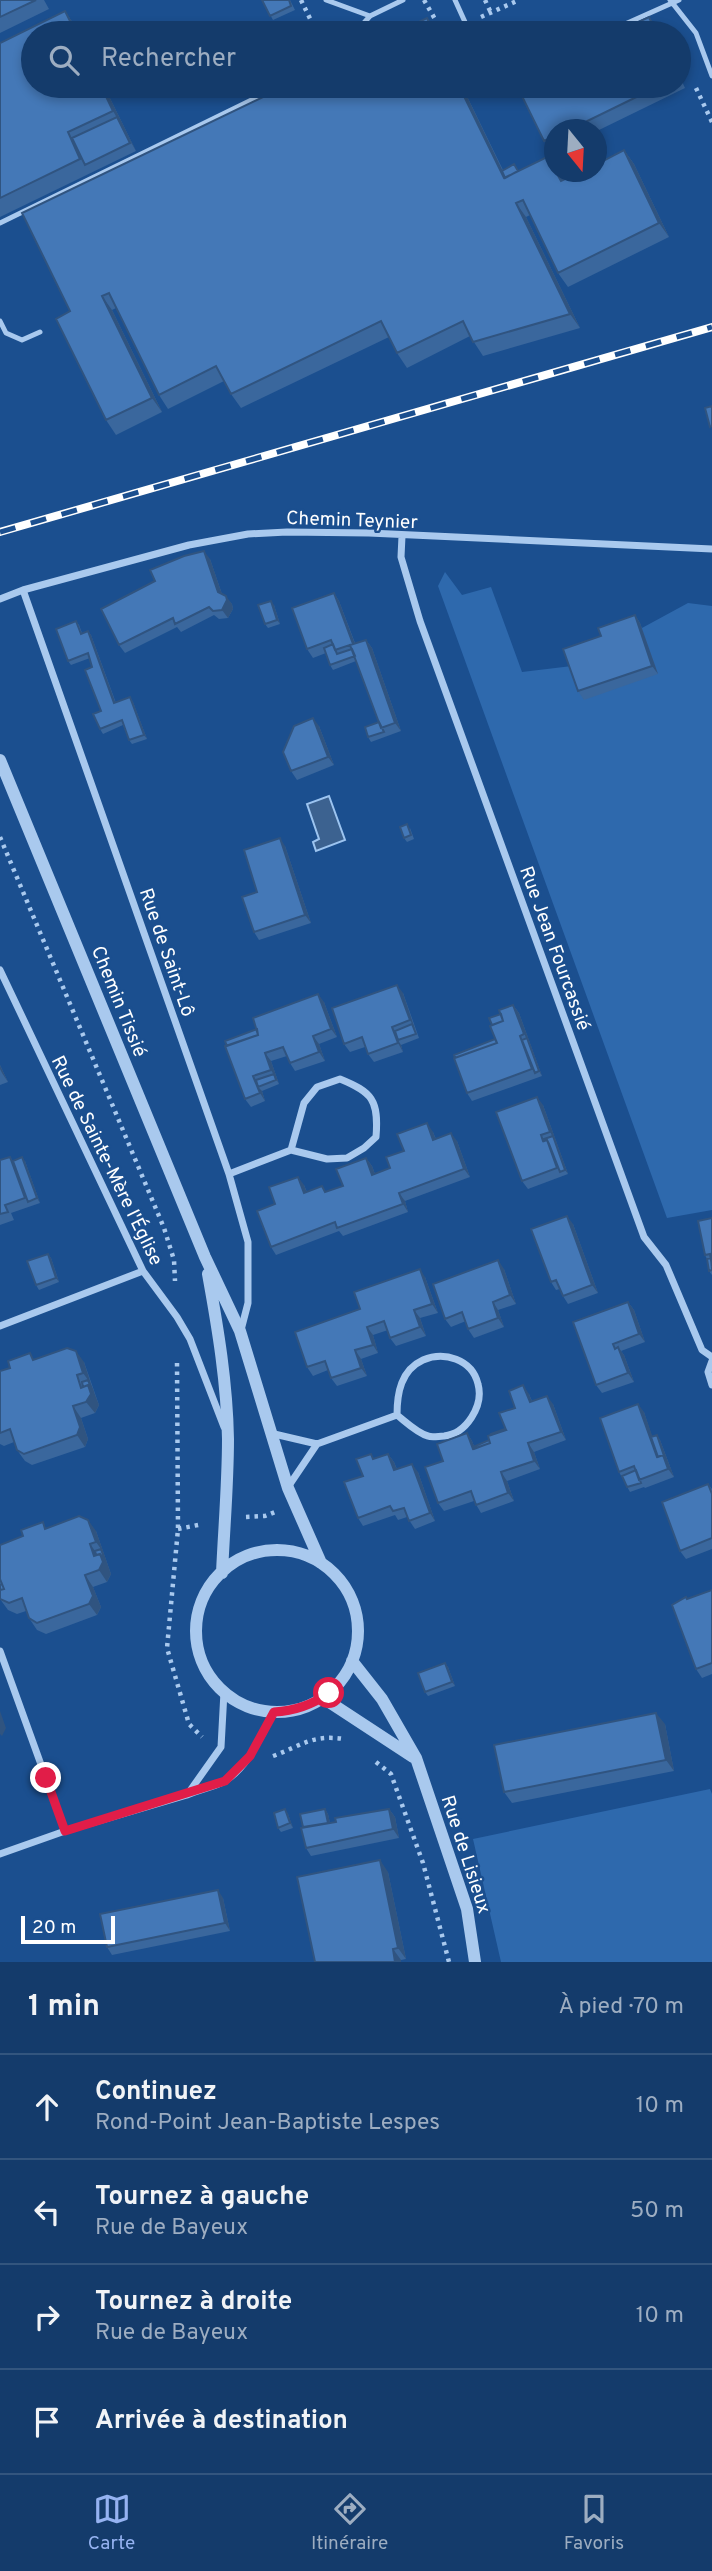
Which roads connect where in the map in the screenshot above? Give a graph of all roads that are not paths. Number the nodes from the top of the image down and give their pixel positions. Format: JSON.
{"nodes":[{"id":1,"x":326,"y":0,"type":"edge"},
{"id":2,"x":403,"y":0,"type":"edge"},
{"id":3,"x":455,"y":0,"type":"edge"},
{"id":4,"x":679,"y":0,"type":"edge"},
{"id":5,"x":671,"y":2,"type":"edge"},
{"id":6,"x":370,"y":16,"type":"junction"},
{"id":7,"x":366,"y":21,"type":"edge"},
{"id":8,"x":465,"y":21,"type":"edge"},
{"id":9,"x":631,"y":21,"type":"edge"},
{"id":10,"x":686,"y":21,"type":"edge"},
{"id":11,"x":691,"y":27,"type":"edge"},
{"id":12,"x":712,"y":76,"type":"edge"},
{"id":13,"x":255,"y":98,"type":"edge"},
{"id":14,"x":0,"y":223,"type":"edge"},
{"id":15,"x":0,"y":321,"type":"edge"},
{"id":16,"x":40,"y":332,"type":"dead end"},
{"id":17,"x":402,"y":536,"type":"junction"},
{"id":18,"x":712,"y":549,"type":"edge"},
{"id":19,"x":23,"y":590,"type":"junction"},
{"id":20,"x":0,"y":599,"type":"edge"},
{"id":21,"x":0,"y":760,"type":"edge"},
{"id":22,"x":0,"y":970,"type":"edge"},
{"id":23,"x":291,"y":1150,"type":"junction"},
{"id":24,"x":229,"y":1174,"type":"junction"},
{"id":25,"x":205,"y":1256,"type":"junction"},
{"id":26,"x":143,"y":1271,"type":"junction"},
{"id":27,"x":0,"y":1326,"type":"edge"},
{"id":28,"x":240,"y":1331,"type":"junction"},
{"id":29,"x":712,"y":1359,"type":"edge"},
{"id":30,"x":712,"y":1385,"type":"edge"},
{"id":31,"x":397,"y":1415,"type":"junction"},
{"id":32,"x":270,"y":1433,"type":"junction"},
{"id":33,"x":228,"y":1437,"type":"junction"},
{"id":34,"x":317,"y":1444,"type":"junction"},
{"id":35,"x":288,"y":1488,"type":"junction"},
{"id":36,"x":321,"y":1563,"type":"junction"},
{"id":37,"x":222,"y":1573,"type":"junction"},
{"id":38,"x":0,"y":1651,"type":"edge"},
{"id":39,"x":352,"y":1661,"type":"junction"},
{"id":40,"x":224,"y":1692,"type":"junction"},
{"id":41,"x":323,"y":1698,"type":"junction"},
{"id":42,"x":274,"y":1712,"type":"junction"},
{"id":43,"x":415,"y":1758,"type":"junction"},
{"id":44,"x":187,"y":1795,"type":"junction"},
{"id":45,"x":65,"y":1831,"type":"junction"},
{"id":46,"x":0,"y":1854,"type":"edge"},
{"id":47,"x":475,"y":1962,"type":"edge"}],
"edges":[{"from":1,"to":6,"type":"lane"},
{"from":2,"to":6,"type":"lane"},
{"from":3,"to":8,"type":"lane"},
{"from":4,"to":5,"type":"lane"},
{"from":5,"to":9,"type":"lane"},
{"from":5,"to":10,"type":"lane"},
{"from":6,"to":7,"type":"lane"},
{"from":11,"to":12,"type":"lane"},
{"from":13,"to":14,"type":"lane"},
{"from":15,"to":16,"type":"lane"},
{"from":17,"to":18,"type":"street","name":"Chemin Teynier"},
{"from":17,"to":19,"type":"street","name":"Chemin Teynier"},
{"from":17,"to":29,"type":"street","name":"Rue Jean Fourcassié"},
{"from":19,"to":20,"type":"street","name":"Chemin Teynier"},
{"from":19,"to":24,"type":"street","name":"Rue de Saint-Lô"},
{"from":21,"to":25,"type":"street","name":"Chemin Tissié"},
{"from":22,"to":26,"type":"street","name":"Rue de Sainte-Mère l'Église"},
{"from":23,"to":23,"type":"street"},
{"from":23,"to":24,"type":"street"},
{"from":24,"to":28,"type":"street","name":"Rue de Saint-Lô"},
{"from":25,"to":28,"type":"street","name":"Chemin Tissié"},
{"from":25,"to":33,"type":"street","name":"Chemin Tissié"},
{"from":26,"to":27,"type":"street"},
{"from":26,"to":33,"type":"street","name":"Rue de Sainte-Mère l'Église"},
{"from":28,"to":32,"type":"street","name":"Chemin Tissié"},
{"from":29,"to":30,"type":"street"},
{"from":31,"to":31,"type":"street"},
{"from":31,"to":34,"type":"street"},
{"from":32,"to":34,"type":"street"},
{"from":32,"to":35,"type":"street","name":"Chemin Tissié"},
{"from":33,"to":37,"type":"street","name":"Chemin Tissié"},
{"from":34,"to":35,"type":"street"},
{"from":35,"to":36,"type":"street","name":"Chemin Tissié"},
{"from":36,"to":37,"type":"street"},
{"from":36,"to":39,"type":"street"},
{"from":37,"to":40,"type":"street"},
{"from":38,"to":45,"type":"street"},
{"from":39,"to":41,"type":"street"},
{"from":39,"to":43,"type":"street","name":"Rue de Lisieux"},
{"from":40,"to":42,"type":"street"},
{"from":40,"to":44,"type":"street"},
{"from":41,"to":42,"type":"street"},
{"from":41,"to":43,"type":"street"},
{"from":42,"to":44,"type":"street"},
{"from":43,"to":47,"type":"street","name":"Rue de Lisieux"},
{"from":44,"to":45,"type":"street"},
{"from":45,"to":46,"type":"street"}]}
